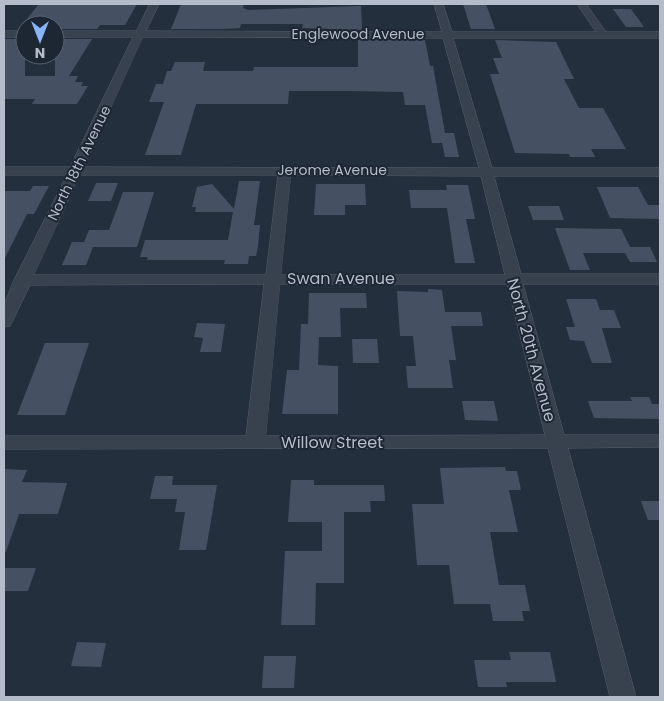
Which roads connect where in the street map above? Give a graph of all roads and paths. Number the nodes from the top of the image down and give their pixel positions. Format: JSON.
{"nodes":[{"id":1,"x":154,"y":4,"type":"edge"},
{"id":2,"x":439,"y":4,"type":"edge"},
{"id":3,"x":582,"y":4,"type":"edge"},
{"id":4,"x":65,"y":34,"type":"edge"},
{"id":5,"x":140,"y":34,"type":"junction"},
{"id":6,"x":448,"y":34,"type":"junction"},
{"id":7,"x":603,"y":34,"type":"junction"},
{"id":8,"x":660,"y":34,"type":"edge"},
{"id":9,"x":285,"y":170,"type":"junction"},
{"id":10,"x":4,"y":171,"type":"edge"},
{"id":11,"x":76,"y":171,"type":"junction"},
{"id":12,"x":486,"y":171,"type":"junction"},
{"id":13,"x":660,"y":172,"type":"edge"},
{"id":14,"x":273,"y":278,"type":"junction"},
{"id":15,"x":513,"y":279,"type":"junction"},
{"id":16,"x":660,"y":279,"type":"edge"},
{"id":17,"x":22,"y":280,"type":"junction"},
{"id":18,"x":4,"y":322,"type":"edge"},
{"id":19,"x":557,"y":441,"type":"junction"},
{"id":20,"x":660,"y":441,"type":"edge"},
{"id":21,"x":4,"y":443,"type":"edge"},
{"id":22,"x":255,"y":443,"type":"junction"},
{"id":23,"x":623,"y":697,"type":"edge"}],
"edges":[{"from":1,"to":5,"type":"street","name":"North 18th Avenue"},
{"from":2,"to":6,"type":"street","name":"North 20th Avenue"},
{"from":3,"to":7,"type":"street"},
{"from":4,"to":5,"type":"street","name":"Englewood Avenue"},
{"from":5,"to":6,"type":"street","name":"Englewood Avenue"},
{"from":5,"to":11,"type":"street","name":"North 18th Avenue"},
{"from":6,"to":7,"type":"street","name":"Englewood Avenue"},
{"from":6,"to":12,"type":"street","name":"North 20th Avenue"},
{"from":7,"to":8,"type":"street","name":"Englewood Avenue"},
{"from":9,"to":11,"type":"street","name":"Jerome Avenue"},
{"from":9,"to":12,"type":"street","name":"Jerome Avenue"},
{"from":9,"to":14,"type":"street"},
{"from":10,"to":11,"type":"street","name":"Jerome Avenue"},
{"from":11,"to":17,"type":"street","name":"North 18th Avenue"},
{"from":12,"to":13,"type":"street","name":"Jerome Avenue"},
{"from":12,"to":15,"type":"street","name":"North 20th Avenue"},
{"from":14,"to":15,"type":"street","name":"Swan Avenue"},
{"from":14,"to":17,"type":"street","name":"Swan Avenue"},
{"from":14,"to":22,"type":"street"},
{"from":15,"to":16,"type":"street","name":"Swan Avenue"},
{"from":15,"to":19,"type":"street","name":"North 20th Avenue"},
{"from":17,"to":18,"type":"street","name":"North 18th Avenue"},
{"from":19,"to":20,"type":"street","name":"Willow Street"},
{"from":19,"to":22,"type":"street","name":"Willow Street"},
{"from":19,"to":23,"type":"street","name":"North 20th Avenue"},
{"from":21,"to":22,"type":"street","name":"Willow Street"}]}
